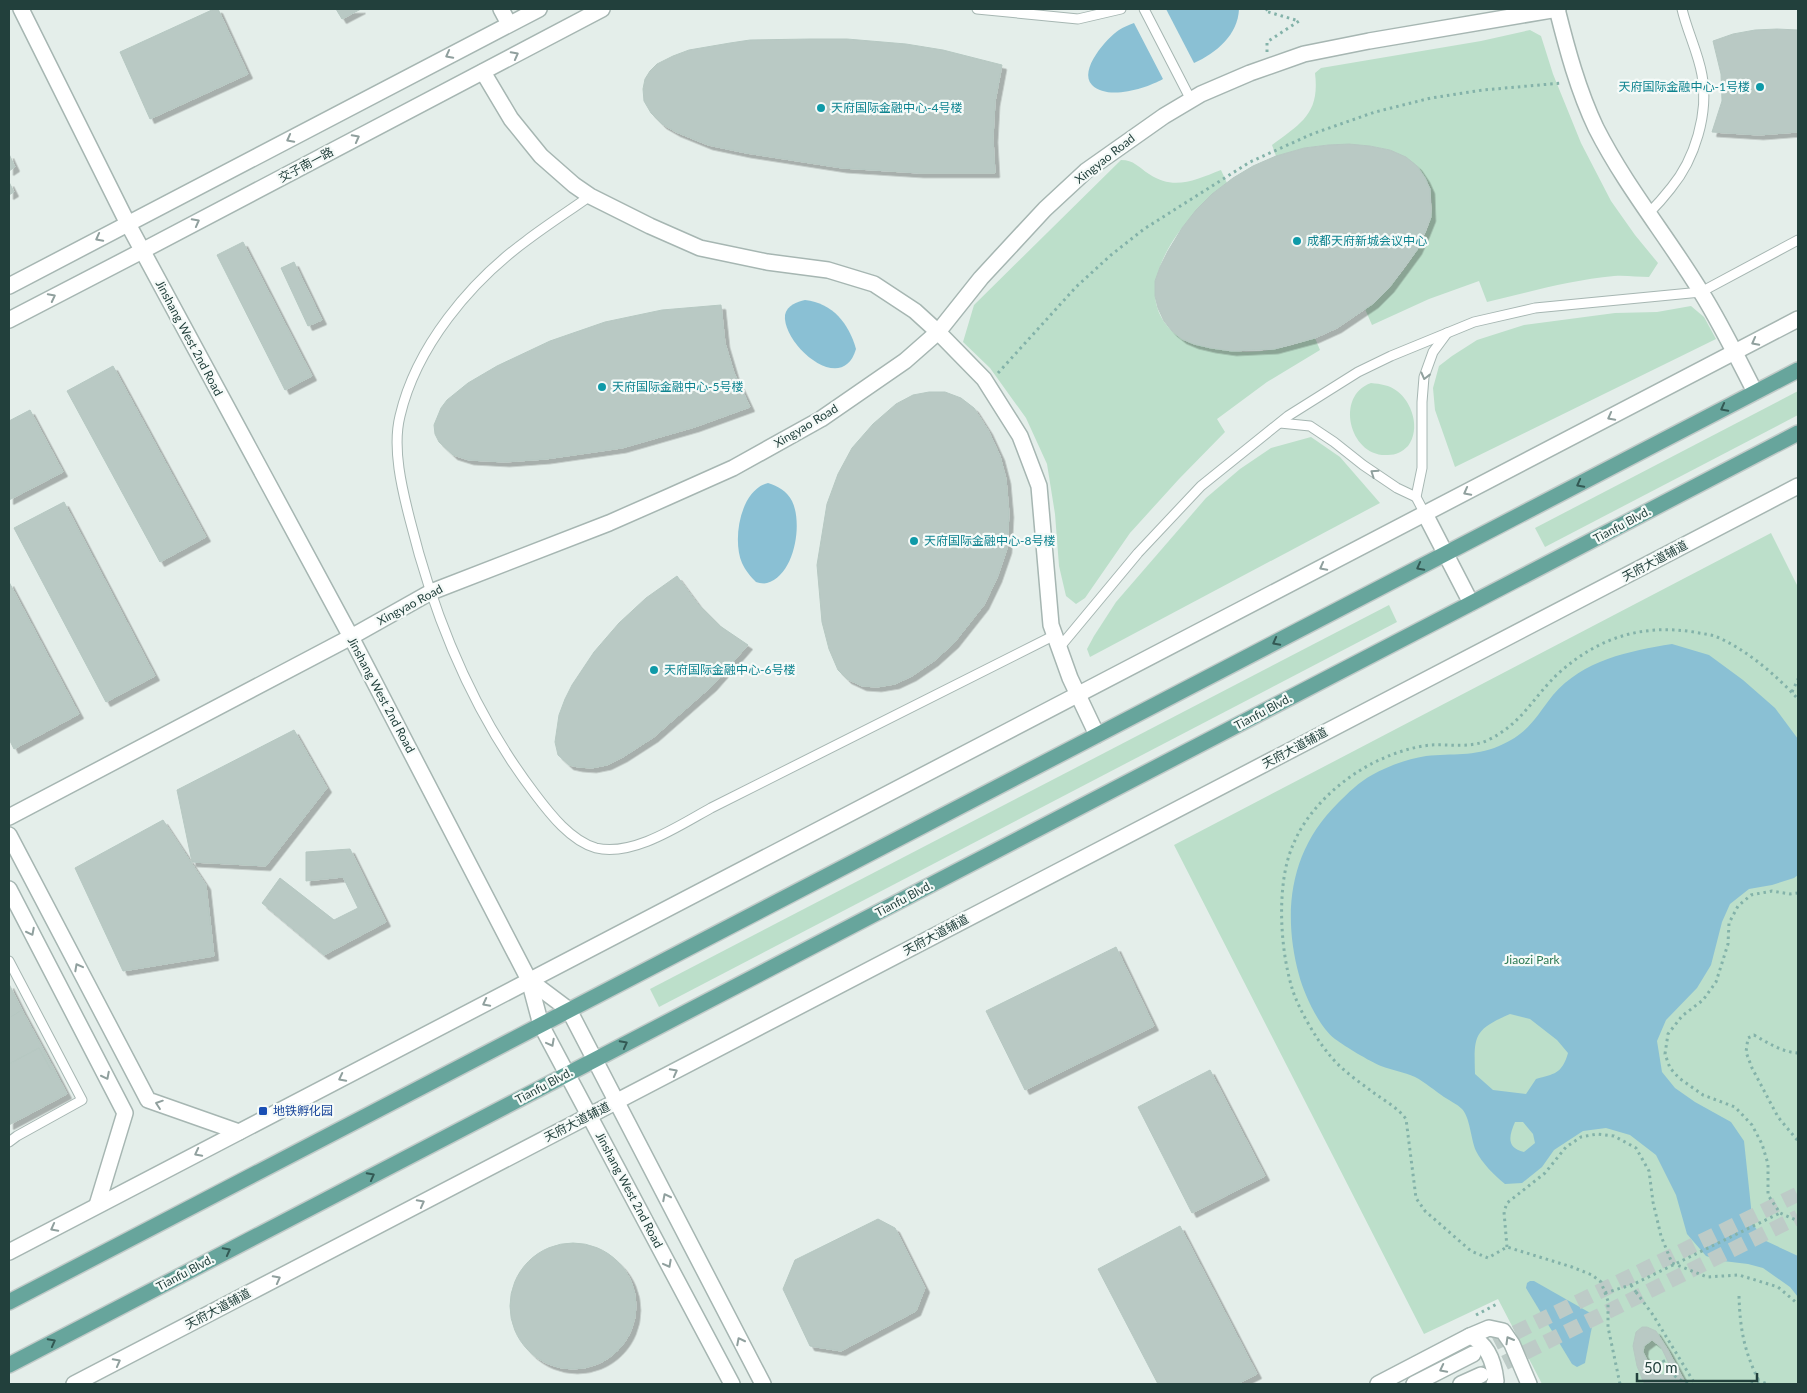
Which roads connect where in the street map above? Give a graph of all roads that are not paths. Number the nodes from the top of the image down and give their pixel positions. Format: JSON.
{"nodes":[{"id":1,"x":21,"y":9,"type":"edge"},
{"id":2,"x":501,"y":9,"type":"edge"},
{"id":3,"x":539,"y":9,"type":"edge"},
{"id":4,"x":602,"y":9,"type":"edge"},
{"id":5,"x":977,"y":9,"type":"edge"},
{"id":6,"x":1121,"y":9,"type":"edge"},
{"id":7,"x":1144,"y":9,"type":"edge"},
{"id":8,"x":1557,"y":9,"type":"edge"},
{"id":9,"x":1682,"y":9,"type":"edge"},
{"id":10,"x":509,"y":24,"type":"junction"},
{"id":11,"x":483,"y":72,"type":"junction"},
{"id":12,"x":1191,"y":100,"type":"junction"},
{"id":13,"x":590,"y":196,"type":"junction"},
{"id":14,"x":1648,"y":214,"type":"junction"},
{"id":15,"x":128,"y":224,"type":"junction"},
{"id":16,"x":1798,"y":240,"type":"edge"},
{"id":17,"x":142,"y":251,"type":"junction"},
{"id":18,"x":9,"y":286,"type":"edge"},
{"id":19,"x":1701,"y":292,"type":"junction"},
{"id":20,"x":1798,"y":319,"type":"edge"},
{"id":21,"x":9,"y":320,"type":"edge"},
{"id":22,"x":938,"y":332,"type":"junction"},
{"id":23,"x":1447,"y":333,"type":"junction"},
{"id":24,"x":1735,"y":352,"type":"junction"},
{"id":25,"x":1798,"y":370,"type":"edge"},
{"id":26,"x":1755,"y":392,"type":"junction"},
{"id":27,"x":1280,"y":423,"type":"junction"},
{"id":28,"x":1798,"y":432,"type":"edge"},
{"id":29,"x":1798,"y":486,"type":"edge"},
{"id":30,"x":1416,"y":497,"type":"junction"},
{"id":31,"x":1425,"y":514,"type":"junction"},
{"id":32,"x":1445,"y":554,"type":"junction"},
{"id":33,"x":431,"y":592,"type":"junction"},
{"id":34,"x":1471,"y":603,"type":"junction"},
{"id":35,"x":351,"y":638,"type":"junction"},
{"id":36,"x":1057,"y":641,"type":"junction"},
{"id":37,"x":1078,"y":695,"type":"junction"},
{"id":38,"x":1097,"y":735,"type":"junction"},
{"id":39,"x":9,"y":817,"type":"edge"},
{"id":40,"x":9,"y":835,"type":"edge"},
{"id":41,"x":9,"y":889,"type":"edge"},
{"id":42,"x":9,"y":961,"type":"edge"},
{"id":43,"x":530,"y":980,"type":"junction"},
{"id":44,"x":569,"y":1010,"type":"junction"},
{"id":45,"x":542,"y":1025,"type":"junction"},
{"id":46,"x":594,"y":1060,"type":"junction"},
{"id":47,"x":567,"y":1074,"type":"junction"},
{"id":48,"x":616,"y":1102,"type":"junction"},
{"id":49,"x":589,"y":1116,"type":"junction"},
{"id":50,"x":238,"y":1132,"type":"junction"},
{"id":51,"x":9,"y":1142,"type":"edge"},
{"id":52,"x":97,"y":1205,"type":"junction"},
{"id":53,"x":9,"y":1252,"type":"edge"},
{"id":54,"x":9,"y":1302,"type":"edge"},
{"id":55,"x":1470,"y":1336,"type":"junction"},
{"id":56,"x":1473,"y":1354,"type":"tunnel mouth"},
{"id":57,"x":9,"y":1365,"type":"edge"},
{"id":58,"x":1480,"y":1375,"type":"tunnel mouth"},
{"id":59,"x":74,"y":1384,"type":"edge"},
{"id":60,"x":732,"y":1384,"type":"edge"},
{"id":61,"x":763,"y":1384,"type":"edge"},
{"id":62,"x":1378,"y":1384,"type":"edge"},
{"id":63,"x":1414,"y":1384,"type":"edge"},
{"id":64,"x":1461,"y":1384,"type":"edge"},
{"id":65,"x":1494,"y":1384,"type":"edge"},
{"id":66,"x":1529,"y":1384,"type":"edge"}],
"edges":[{"from":1,"to":15,"type":"street","name":"Jinshang West 2nd Road"},
{"from":2,"to":10,"type":"street"},
{"from":3,"to":10,"type":"street"},
{"from":11,"to":4,"type":"street","name":"交子南一路","one_way":true},
{"from":5,"to":6,"type":"lane"},
{"from":7,"to":12,"type":"lane"},
{"from":8,"to":12,"type":"street","name":"Xingyao Road"},
{"from":8,"to":14,"type":"street"},
{"from":9,"to":14,"type":"lane"},
{"from":10,"to":15,"type":"street","one_way":true},
{"from":11,"to":13,"type":"street"},
{"from":17,"to":11,"type":"street","name":"交子南一路","one_way":true},
{"from":12,"to":22,"type":"street","name":"Xingyao Road"},
{"from":13,"to":22,"type":"street"},
{"from":13,"to":33,"type":"lane"},
{"from":14,"to":19,"type":"street"},
{"from":15,"to":17,"type":"street","name":"Jinshang West 2nd Road"},
{"from":15,"to":18,"type":"street","one_way":true},
{"from":16,"to":19,"type":"lane"},
{"from":21,"to":17,"type":"street","name":"交子南一路","one_way":true},
{"from":17,"to":35,"type":"street","name":"Jinshang West 2nd Road"},
{"from":19,"to":23,"type":"lane"},
{"from":19,"to":24,"type":"street"},
{"from":20,"to":24,"type":"street","one_way":true},
{"from":22,"to":33,"type":"street","name":"Xingyao Road"},
{"from":22,"to":36,"type":"street"},
{"from":23,"to":27,"type":"lane"},
{"from":23,"to":30,"type":"lane","one_way":true},
{"from":24,"to":26,"type":"street"},
{"from":24,"to":31,"type":"street","one_way":true},
{"from":25,"to":26,"type":"main road"},
{"from":26,"to":32,"type":"main road","one_way":true},
{"from":30,"to":27,"type":"lane","one_way":true},
{"from":27,"to":36,"type":"lane"},
{"from":28,"to":34,"type":"main road","name":"Tianfu Blvd."},
{"from":48,"to":29,"type":"street","name":"天府大道辅道","one_way":true},
{"from":30,"to":31,"type":"lane"},
{"from":31,"to":32,"type":"street"},
{"from":31,"to":37,"type":"street","one_way":true},
{"from":32,"to":34,"type":"street"},
{"from":32,"to":38,"type":"main road","one_way":true},
{"from":33,"to":35,"type":"street","name":"Xingyao Road"},
{"from":33,"to":36,"type":"lane"},
{"from":46,"to":34,"type":"main road","name":"Tianfu Blvd.","one_way":true},
{"from":35,"to":39,"type":"street","name":"Xingyao Road"},
{"from":35,"to":43,"type":"street","name":"Jinshang West 2nd Road"},
{"from":36,"to":37,"type":"street"},
{"from":37,"to":38,"type":"street"},
{"from":37,"to":43,"type":"street"},
{"from":38,"to":44,"type":"main road"},
{"from":50,"to":40,"type":"street","one_way":true},
{"from":41,"to":52,"type":"street","one_way":true},
{"from":42,"to":51,"type":"lane"},
{"from":43,"to":44,"type":"street"},
{"from":43,"to":45,"type":"street","name":"Jinshang West 2nd Road"},
{"from":43,"to":50,"type":"street","one_way":true},
{"from":44,"to":45,"type":"main road"},
{"from":44,"to":46,"type":"street"},
{"from":45,"to":47,"type":"street","name":"Jinshang West 2nd Road","one_way":true},
{"from":45,"to":54,"type":"main road"},
{"from":46,"to":47,"type":"main road","name":"Tianfu Blvd."},
{"from":46,"to":48,"type":"street"},
{"from":47,"to":49,"type":"street","name":"Jinshang West 2nd Road"},
{"from":57,"to":47,"type":"main road","name":"Tianfu Blvd.","one_way":true},
{"from":48,"to":49,"type":"street","name":"天府大道辅道"},
{"from":61,"to":48,"type":"street","one_way":true},
{"from":59,"to":49,"type":"street","name":"天府大道辅道","one_way":true},
{"from":49,"to":60,"type":"street","name":"Jinshang West 2nd Road","one_way":true},
{"from":50,"to":52,"type":"street","one_way":true},
{"from":52,"to":53,"type":"street","one_way":true},
{"from":55,"to":62,"type":"street"},
{"from":55,"to":65,"type":"street"},
{"from":66,"to":55,"type":"street","one_way":true},
{"from":56,"to":63,"type":"street","one_way":true},
{"from":58,"to":64,"type":"street"}]}
